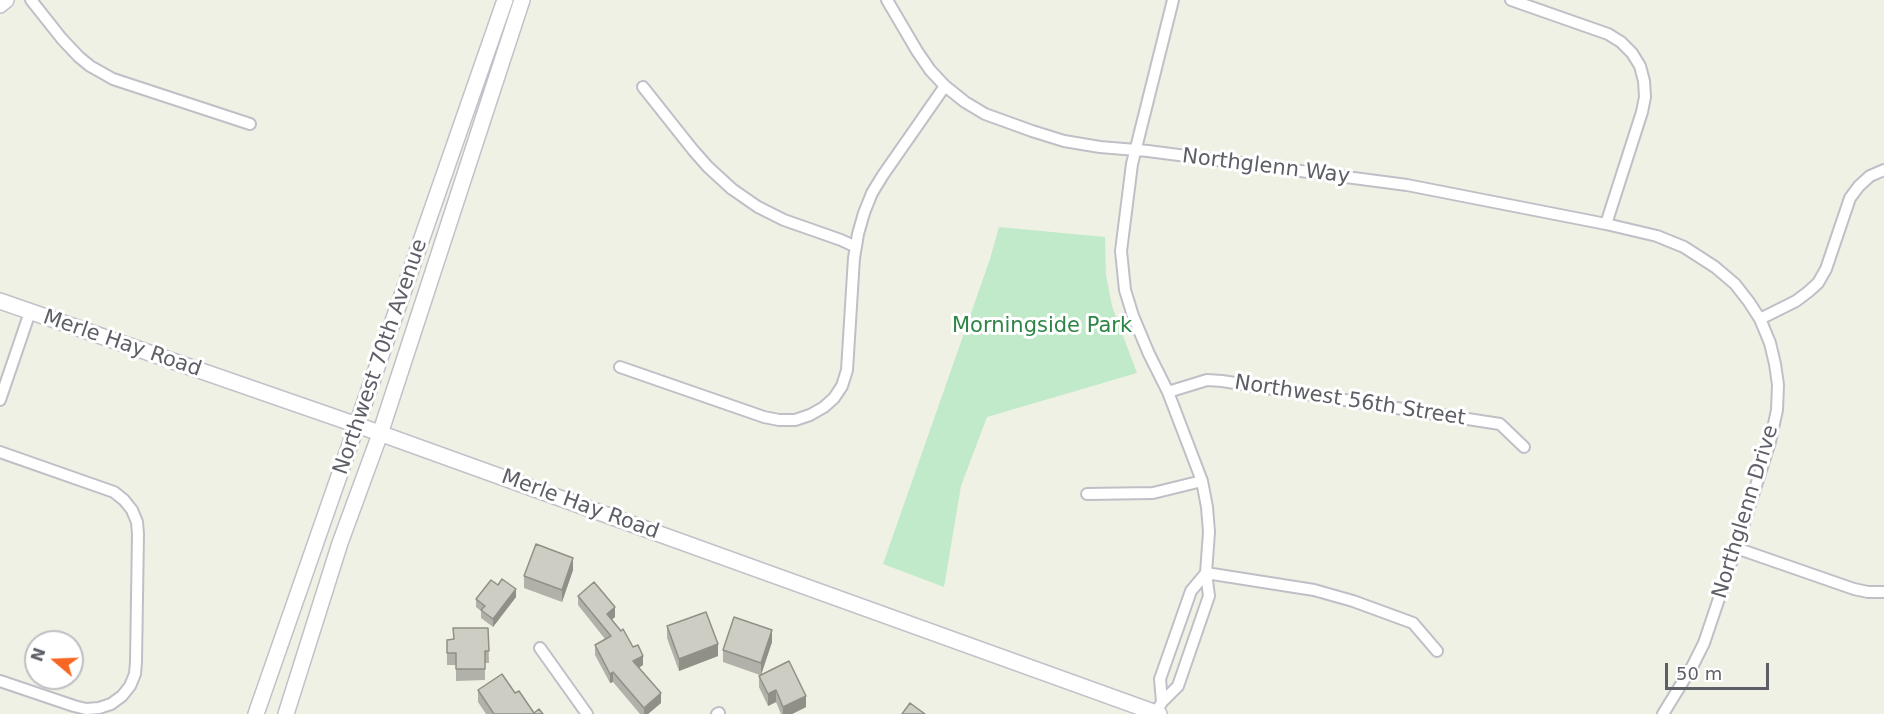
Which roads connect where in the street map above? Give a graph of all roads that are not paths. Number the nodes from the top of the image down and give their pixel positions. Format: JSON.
{"nodes":[{"id":1,"x":6,"y":0,"type":"edge"},
{"id":2,"x":31,"y":0,"type":"edge"},
{"id":3,"x":505,"y":0,"type":"edge"},
{"id":4,"x":522,"y":0,"type":"edge"},
{"id":5,"x":887,"y":0,"type":"edge"},
{"id":6,"x":1173,"y":0,"type":"edge"},
{"id":7,"x":1511,"y":0,"type":"edge"},
{"id":8,"x":0,"y":4,"type":"edge"},
{"id":9,"x":945,"y":86,"type":"junction"},
{"id":10,"x":644,"y":87,"type":"dead end"},
{"id":11,"x":250,"y":124,"type":"dead end"},
{"id":12,"x":1135,"y":150,"type":"junction"},
{"id":13,"x":1884,"y":170,"type":"edge"},
{"id":14,"x":1606,"y":224,"type":"junction"},
{"id":15,"x":856,"y":247,"type":"junction"},
{"id":16,"x":1696,"y":254,"type":"joint"},
{"id":17,"x":0,"y":301,"type":"edge"},
{"id":18,"x":30,"y":312,"type":"junction"},
{"id":19,"x":1760,"y":319,"type":"junction"},
{"id":20,"x":620,"y":367,"type":"dead end"},
{"id":21,"x":1168,"y":392,"type":"junction"},
{"id":22,"x":0,"y":400,"type":"edge"},
{"id":23,"x":357,"y":425,"type":"junction"},
{"id":24,"x":380,"y":434,"type":"junction"},
{"id":25,"x":1524,"y":447,"type":"dead end"},
{"id":26,"x":0,"y":452,"type":"edge"},
{"id":27,"x":1202,"y":481,"type":"junction"},
{"id":28,"x":1087,"y":494,"type":"dead end"},
{"id":29,"x":1736,"y":548,"type":"junction"},
{"id":30,"x":1206,"y":573,"type":"junction"},
{"id":31,"x":1884,"y":592,"type":"edge"},
{"id":32,"x":540,"y":648,"type":"dead end"},
{"id":33,"x":1437,"y":651,"type":"dead end"},
{"id":34,"x":0,"y":681,"type":"edge"},
{"id":35,"x":1158,"y":711,"type":"edge"},
{"id":36,"x":256,"y":714,"type":"edge"},
{"id":37,"x":286,"y":714,"type":"edge"},
{"id":38,"x":587,"y":714,"type":"edge"},
{"id":39,"x":1663,"y":714,"type":"edge"}],
"edges":[{"from":1,"to":8,"type":"main road"},
{"from":2,"to":11,"type":"street"},
{"from":3,"to":23,"type":"main road","name":"Northwest 70th Avenue"},
{"from":4,"to":24,"type":"main road","name":"Northwest 70th Avenue"},
{"from":5,"to":9,"type":"street","name":"Northglenn Way"},
{"from":6,"to":12,"type":"street"},
{"from":7,"to":14,"type":"street"},
{"from":9,"to":12,"type":"street","name":"Northglenn Way"},
{"from":9,"to":15,"type":"street"},
{"from":10,"to":15,"type":"street"},
{"from":12,"to":14,"type":"street","name":"Northglenn Way"},
{"from":12,"to":21,"type":"street"},
{"from":13,"to":19,"type":"street"},
{"from":14,"to":16,"type":"street","name":"Northglenn Way"},
{"from":15,"to":20,"type":"street"},
{"from":16,"to":19,"type":"street","name":"Northglenn Drive"},
{"from":17,"to":18,"type":"main road","name":"Merle Hay Road"},
{"from":18,"to":22,"type":"street"},
{"from":18,"to":23,"type":"main road","name":"Merle Hay Road"},
{"from":19,"to":29,"type":"street","name":"Northglenn Drive"},
{"from":21,"to":25,"type":"street","name":"Northwest 56th Street"},
{"from":21,"to":27,"type":"street"},
{"from":23,"to":24,"type":"main road","name":"Merle Hay Road"},
{"from":23,"to":36,"type":"main road","name":"Northwest 70th Avenue"},
{"from":24,"to":35,"type":"main road","name":"Merle Hay Road"},
{"from":24,"to":37,"type":"main road","name":"Northwest 70th Avenue"},
{"from":26,"to":34,"type":"street"},
{"from":27,"to":28,"type":"street"},
{"from":27,"to":30,"type":"street"},
{"from":29,"to":31,"type":"street"},
{"from":29,"to":39,"type":"street","name":"Northglenn Drive"},
{"from":30,"to":33,"type":"street"},
{"from":30,"to":35,"type":"street"},
{"from":30,"to":35,"type":"street"},
{"from":32,"to":38,"type":"street"}]}
